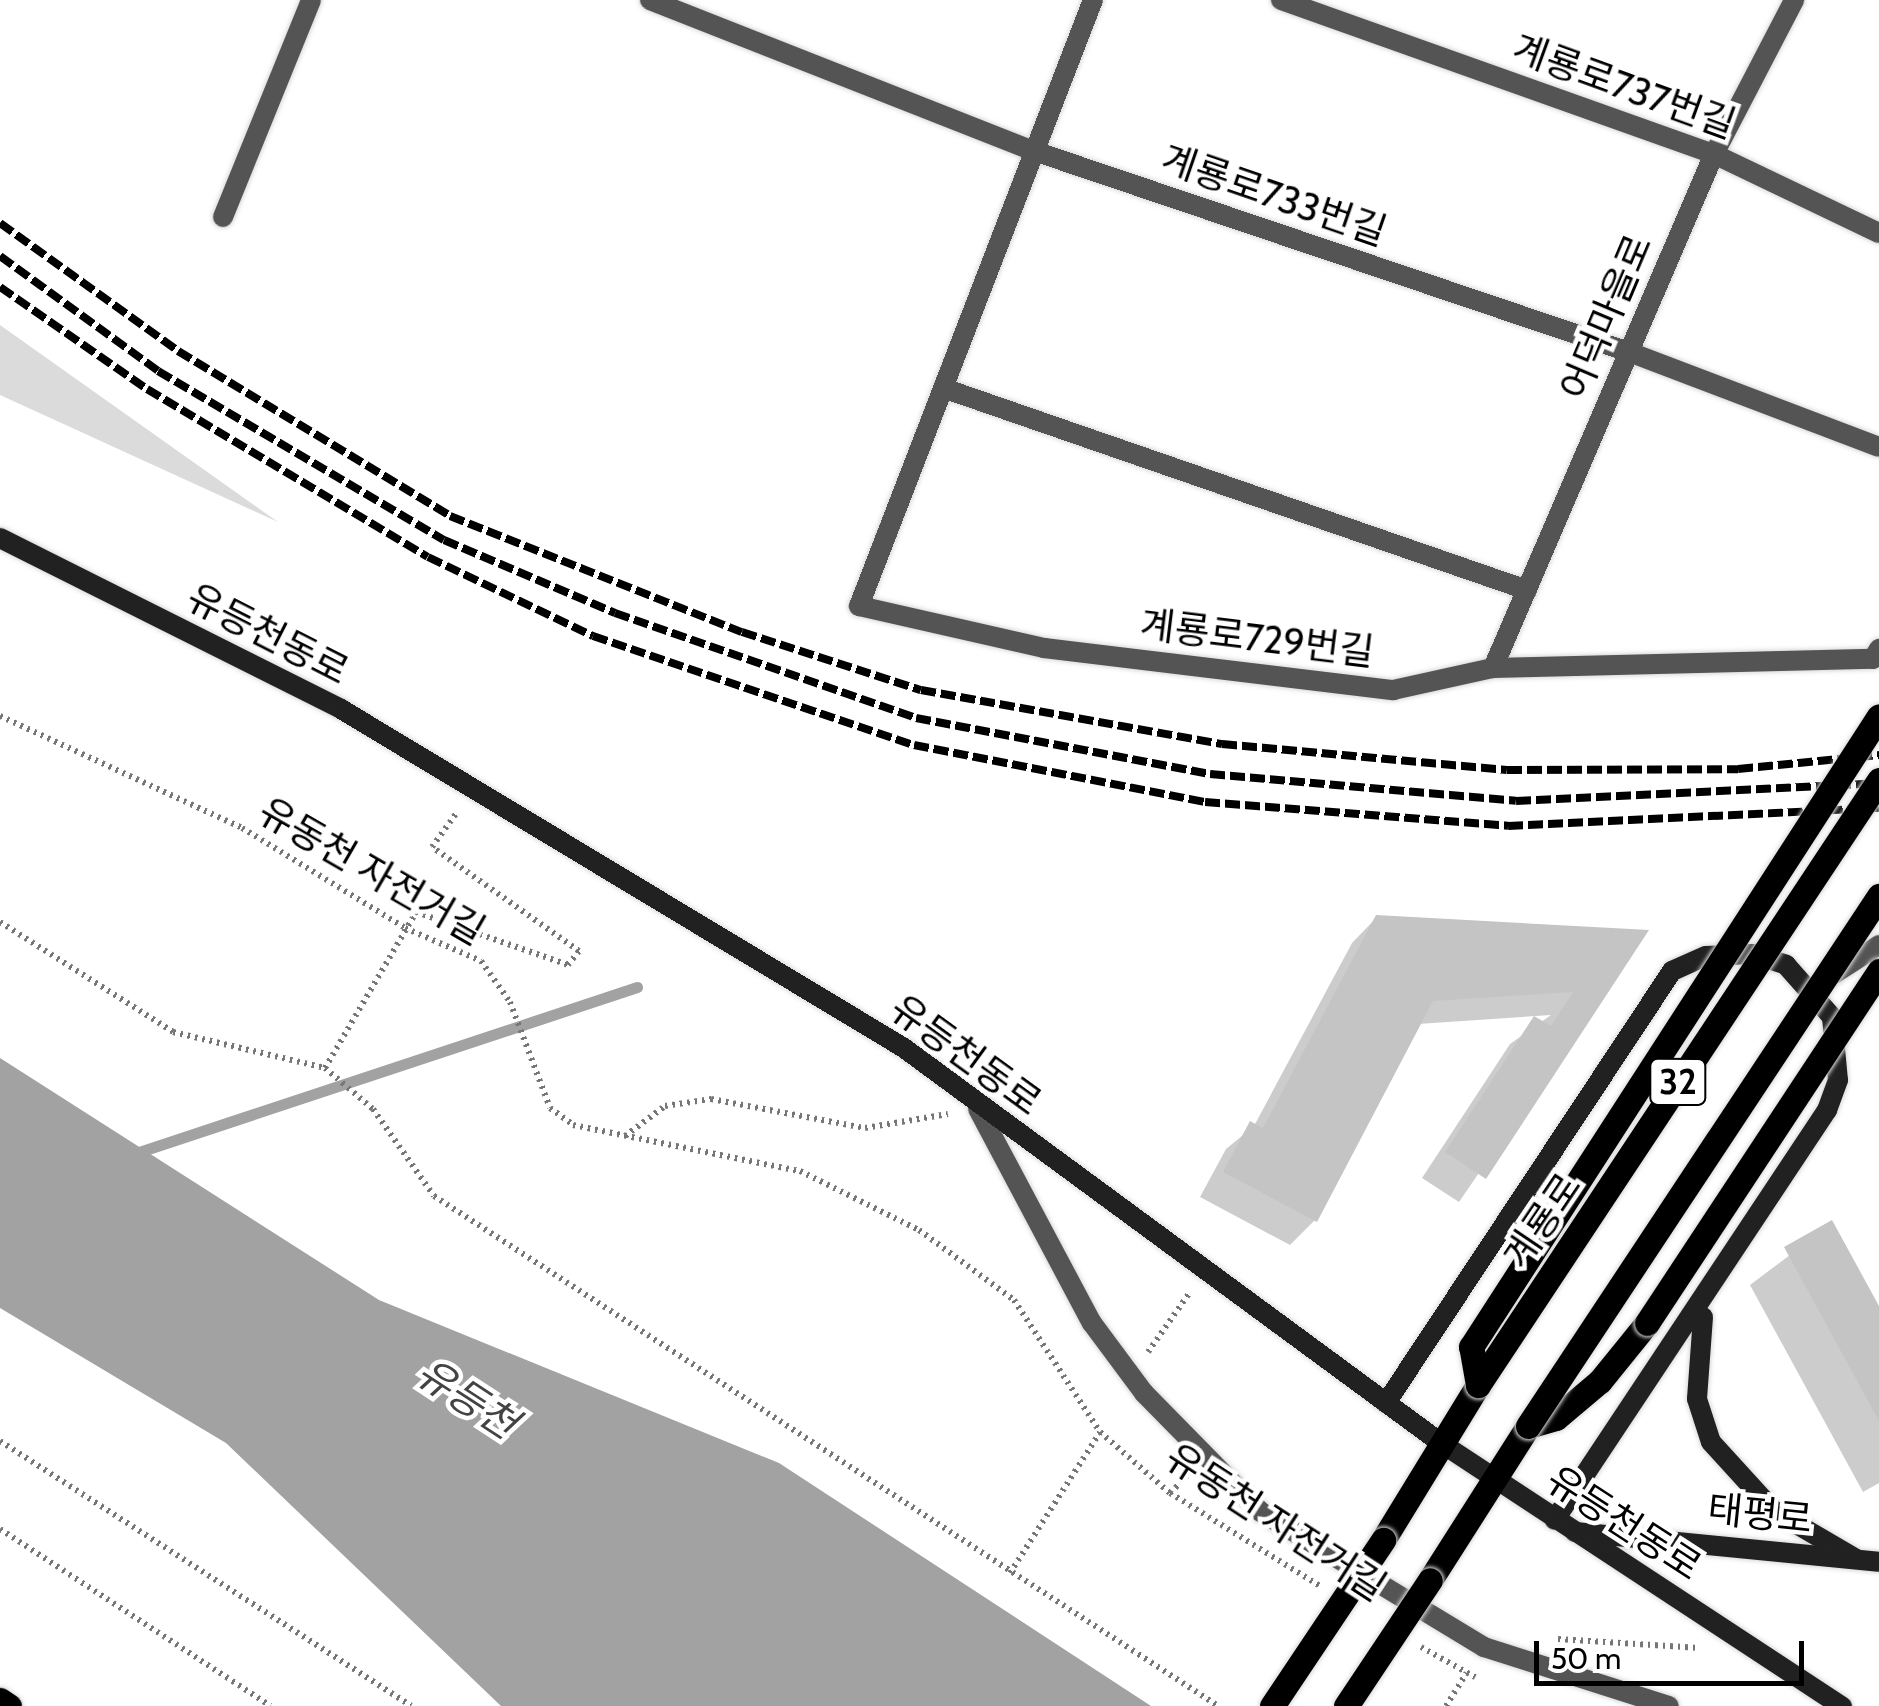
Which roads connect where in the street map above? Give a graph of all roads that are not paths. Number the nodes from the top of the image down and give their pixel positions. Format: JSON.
{"nodes":[{"id":1,"x":311,"y":0,"type":"edge"},
{"id":2,"x":650,"y":0,"type":"edge"},
{"id":3,"x":1092,"y":0,"type":"edge"},
{"id":4,"x":1281,"y":0,"type":"edge"},
{"id":5,"x":1794,"y":0,"type":"edge"},
{"id":6,"x":1034,"y":151,"type":"junction"},
{"id":7,"x":1714,"y":154,"type":"junction"},
{"id":8,"x":222,"y":217,"type":"dead end"},
{"id":9,"x":1879,"y":233,"type":"edge"},
{"id":10,"x":1630,"y":352,"type":"junction"},
{"id":11,"x":943,"y":388,"type":"junction"},
{"id":12,"x":1879,"y":447,"type":"edge"},
{"id":13,"x":0,"y":538,"type":"edge"},
{"id":14,"x":1527,"y":590,"type":"junction"},
{"id":15,"x":1879,"y":650,"type":"edge"},
{"id":16,"x":1493,"y":668,"type":"junction"},
{"id":17,"x":1879,"y":716,"type":"edge"},
{"id":18,"x":1879,"y":780,"type":"edge"},
{"id":19,"x":1879,"y":896,"type":"edge"},
{"id":20,"x":1879,"y":946,"type":"edge"},
{"id":21,"x":1879,"y":972,"type":"edge"},
{"id":22,"x":1813,"y":988,"type":"junction"},
{"id":23,"x":978,"y":1109,"type":"junction"},
{"id":24,"x":1725,"y":1274,"type":"junction"},
{"id":25,"x":1478,"y":1384,"type":"junction"},
{"id":26,"x":1386,"y":1403,"type":"junction"},
{"id":27,"x":1528,"y":1426,"type":"junction"},
{"id":28,"x":1441,"y":1443,"type":"junction"},
{"id":29,"x":1494,"y":1480,"type":"junction"},
{"id":30,"x":1564,"y":1526,"type":"junction"},
{"id":31,"x":1856,"y":1559,"type":"junction"},
{"id":32,"x":1879,"y":1562,"type":"edge"},
{"id":33,"x":0,"y":1700,"type":"edge"},
{"id":34,"x":9,"y":1706,"type":"edge"},
{"id":35,"x":1272,"y":1706,"type":"edge"},
{"id":36,"x":1346,"y":1706,"type":"edge"},
{"id":37,"x":1669,"y":1706,"type":"edge"},
{"id":38,"x":1842,"y":1706,"type":"edge"}],
"edges":[{"from":1,"to":8,"type":"street"},
{"from":2,"to":6,"type":"street","name":"계룡로733번길"},
{"from":3,"to":6,"type":"street","name":"계룡로729번길"},
{"from":4,"to":7,"type":"street","name":"계룡로737번길"},
{"from":5,"to":7,"type":"street","name":"어덕마을로"},
{"from":6,"to":10,"type":"street","name":"계룡로733번길"},
{"from":6,"to":11,"type":"street","name":"계룡로729번길"},
{"from":7,"to":9,"type":"street","name":"계룡로737번길"},
{"from":7,"to":10,"type":"street","name":"어덕마을로"},
{"from":10,"to":12,"type":"street","name":"계룡로733번길"},
{"from":10,"to":14,"type":"street","name":"어덕마을로"},
{"from":11,"to":14,"type":"street"},
{"from":11,"to":16,"type":"street","name":"계룡로729번길"},
{"from":13,"to":23,"type":"main road","name":"유등천동로"},
{"from":14,"to":16,"type":"street","name":"어덕마을로"},
{"from":15,"to":16,"type":"street","name":"계룡로729번길"},
{"from":17,"to":25,"type":"main road","bridge":true},
{"from":18,"to":25,"type":"main road","name":"계룡로","number":"32","bridge":true},
{"from":19,"to":27,"type":"main road","number":"32","bridge":true},
{"from":20,"to":22,"type":"street"},
{"from":21,"to":27,"type":"main road","bridge":true},
{"from":22,"to":24,"type":"main road"},
{"from":22,"to":26,"type":"main road"},
{"from":23,"to":26,"type":"main road","name":"유등천동로"},
{"from":23,"to":37,"type":"street"},
{"from":24,"to":30,"type":"main road"},
{"from":24,"to":31,"type":"main road"},
{"from":25,"to":28,"type":"main road","name":"계룡로","number":"32"},
{"from":26,"to":28,"type":"main road","name":"유등천동로"},
{"from":27,"to":29,"type":"main road","number":"32"},
{"from":28,"to":29,"type":"main road","name":"유등천동로"},
{"from":28,"to":35,"type":"main road","name":"계룡로","number":"32","bridge":true},
{"from":29,"to":30,"type":"main road","name":"유등천동로"},
{"from":29,"to":36,"type":"main road","number":"32","bridge":true},
{"from":30,"to":31,"type":"main road","name":"태평로"},
{"from":30,"to":38,"type":"main road","name":"유등천동로"},
{"from":31,"to":32,"type":"main road","name":"태평로"},
{"from":33,"to":34,"type":"main road"}]}
